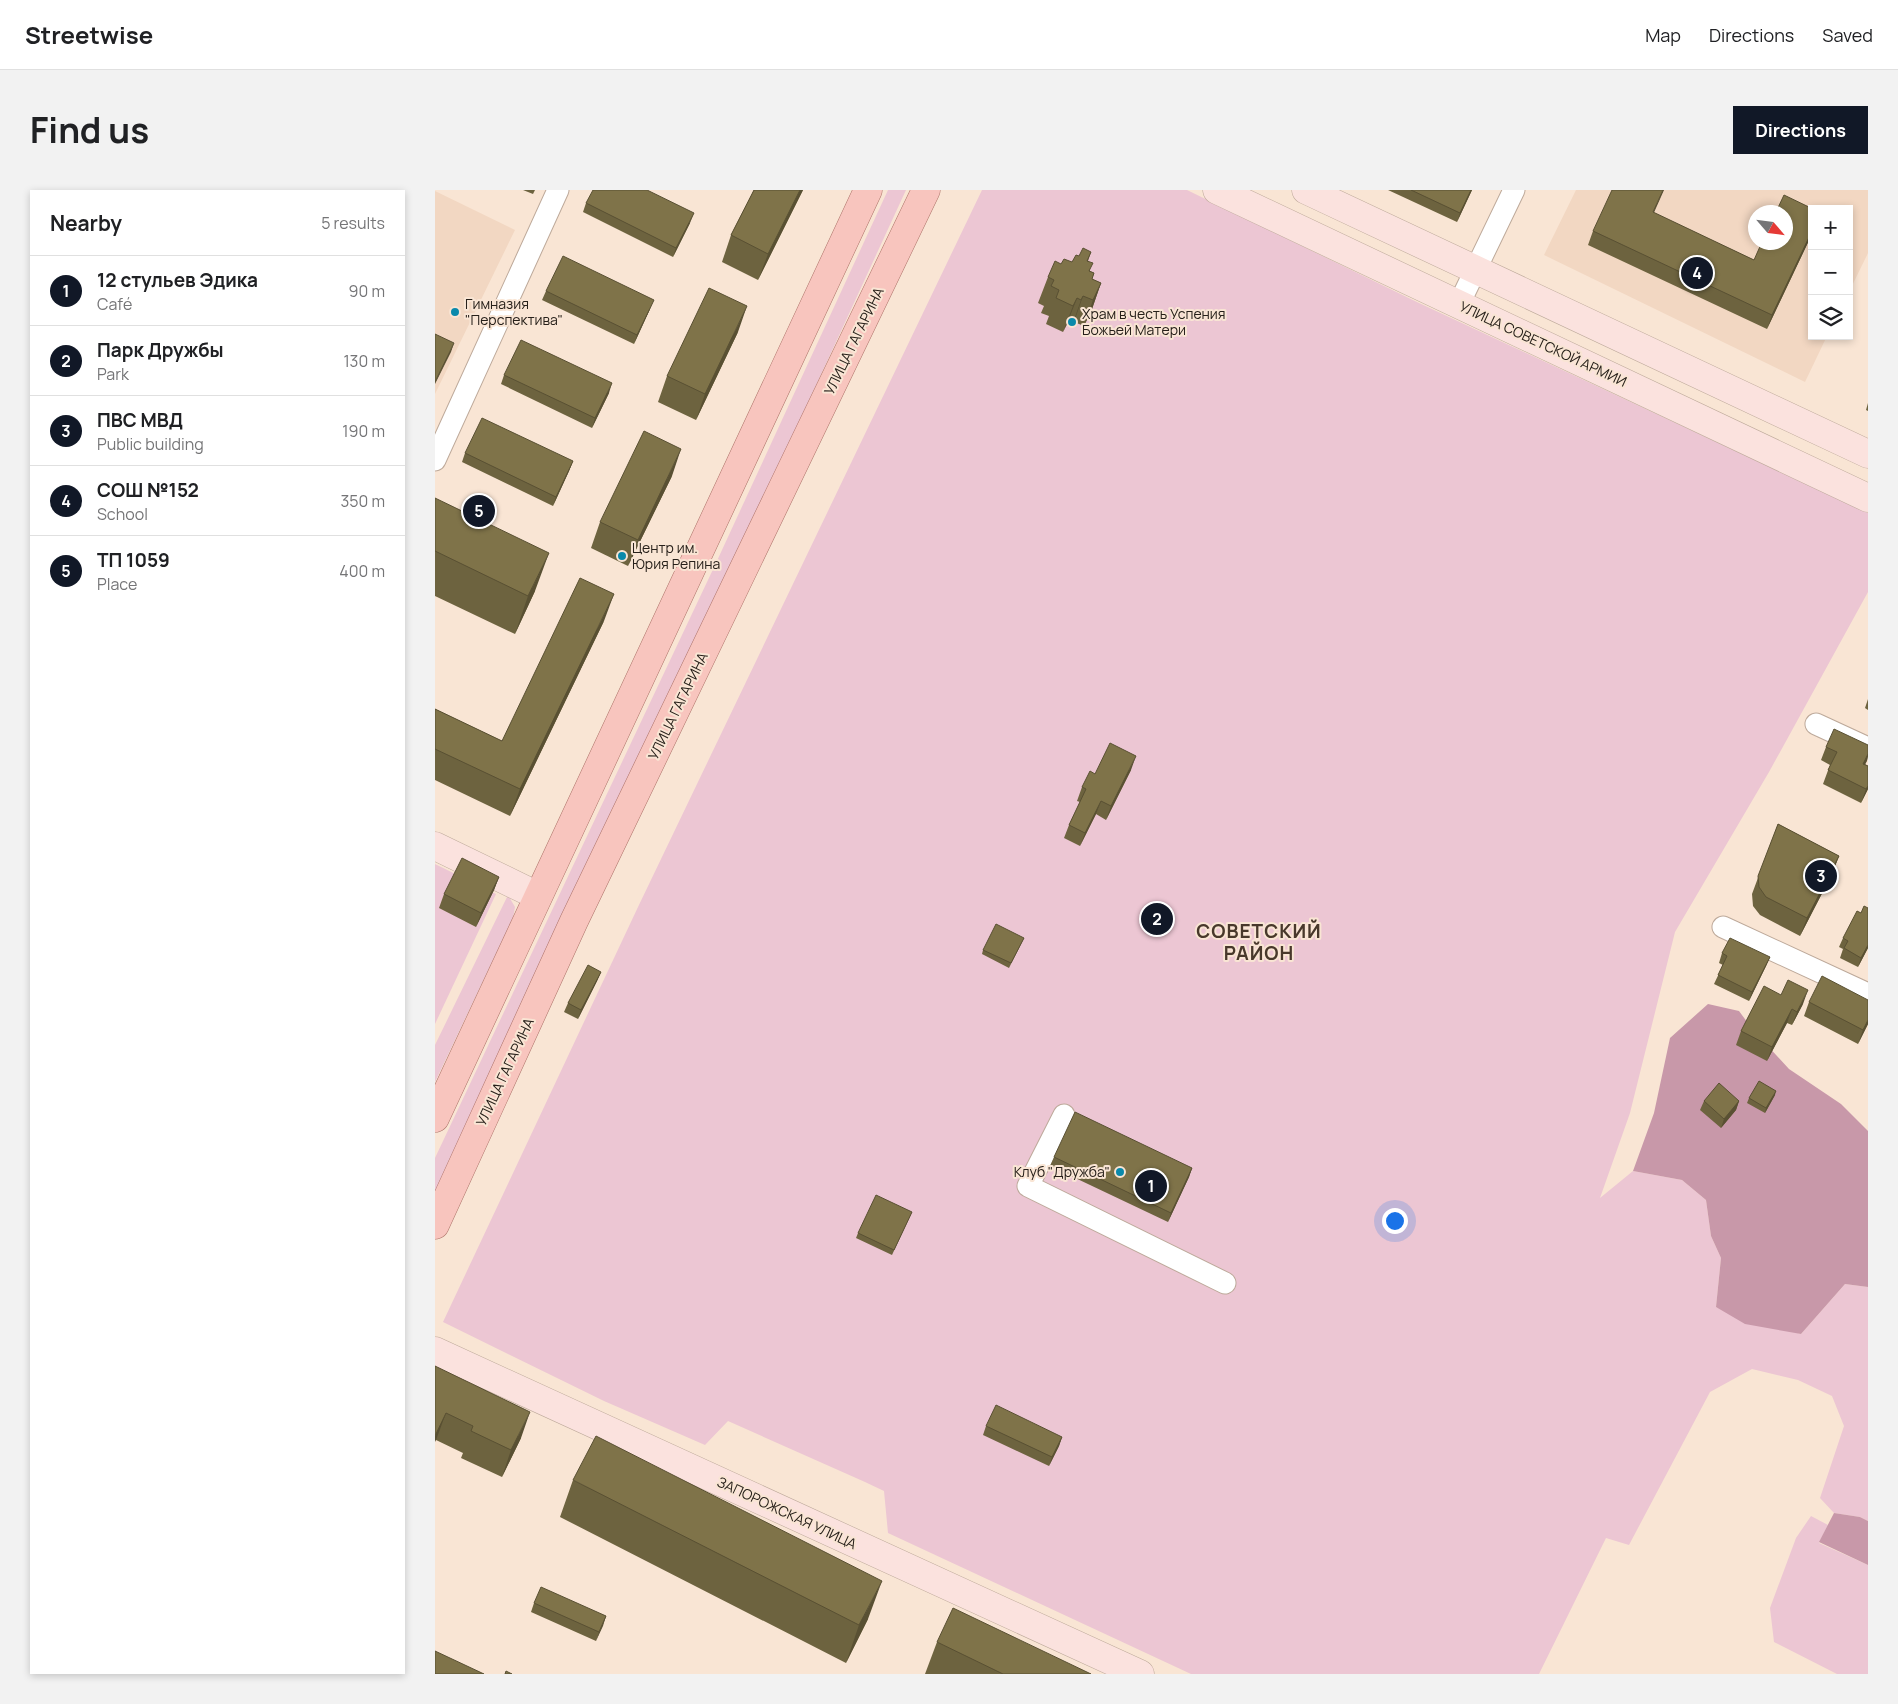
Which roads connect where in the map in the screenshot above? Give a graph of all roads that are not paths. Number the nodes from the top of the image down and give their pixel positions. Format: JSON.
{"nodes":[{"id":1,"x":558,"y":190,"type":"edge"},
{"id":2,"x":868,"y":190,"type":"edge"},
{"id":3,"x":926,"y":190,"type":"edge"},
{"id":4,"x":1217,"y":190,"type":"edge"},
{"id":5,"x":1514,"y":190,"type":"edge"},
{"id":6,"x":1311,"y":191,"type":"edge"},
{"id":7,"x":1475,"y":269,"type":"junction"},
{"id":8,"x":1459,"y":304,"type":"junction"},
{"id":9,"x":1868,"y":454,"type":"edge"},
{"id":10,"x":435,"y":460,"type":"edge"},
{"id":11,"x":1868,"y":498,"type":"edge"},
{"id":12,"x":1816,"y":724,"type":"dead end"},
{"id":13,"x":1868,"y":748,"type":"edge"},
{"id":14,"x":435,"y":846,"type":"edge"},
{"id":15,"x":538,"y":896,"type":"junction"},
{"id":16,"x":1723,"y":927,"type":"dead end"},
{"id":17,"x":1868,"y":994,"type":"edge"},
{"id":18,"x":1065,"y":1114,"type":"dead end"},
{"id":19,"x":435,"y":1118,"type":"edge"},
{"id":20,"x":435,"y":1225,"type":"edge"},
{"id":21,"x":1225,"y":1283,"type":"dead end"},
{"id":22,"x":435,"y":1351,"type":"edge"},
{"id":23,"x":1140,"y":1674,"type":"edge"}],
"edges":[{"from":1,"to":10,"type":"street"},
{"from":2,"to":15,"type":"main road"},
{"from":3,"to":20,"type":"main road","name":"УЛИЦА ГАГАРИНА"},
{"from":4,"to":8,"type":"main road","name":"УЛИЦА СОВЕТСКОЙ АРМИИ"},
{"from":5,"to":7,"type":"street"},
{"from":6,"to":7,"type":"main road"},
{"from":7,"to":8,"type":"street"},
{"from":7,"to":9,"type":"main road"},
{"from":8,"to":11,"type":"main road","name":"УЛИЦА СОВЕТСКОЙ АРМИИ"},
{"from":12,"to":13,"type":"street"},
{"from":14,"to":15,"type":"main road"},
{"from":15,"to":19,"type":"main road"},
{"from":16,"to":17,"type":"street"},
{"from":18,"to":21,"type":"street"},
{"from":22,"to":23,"type":"main road","name":"ЗАПОРОЖСКАЯ УЛИЦА"}]}
